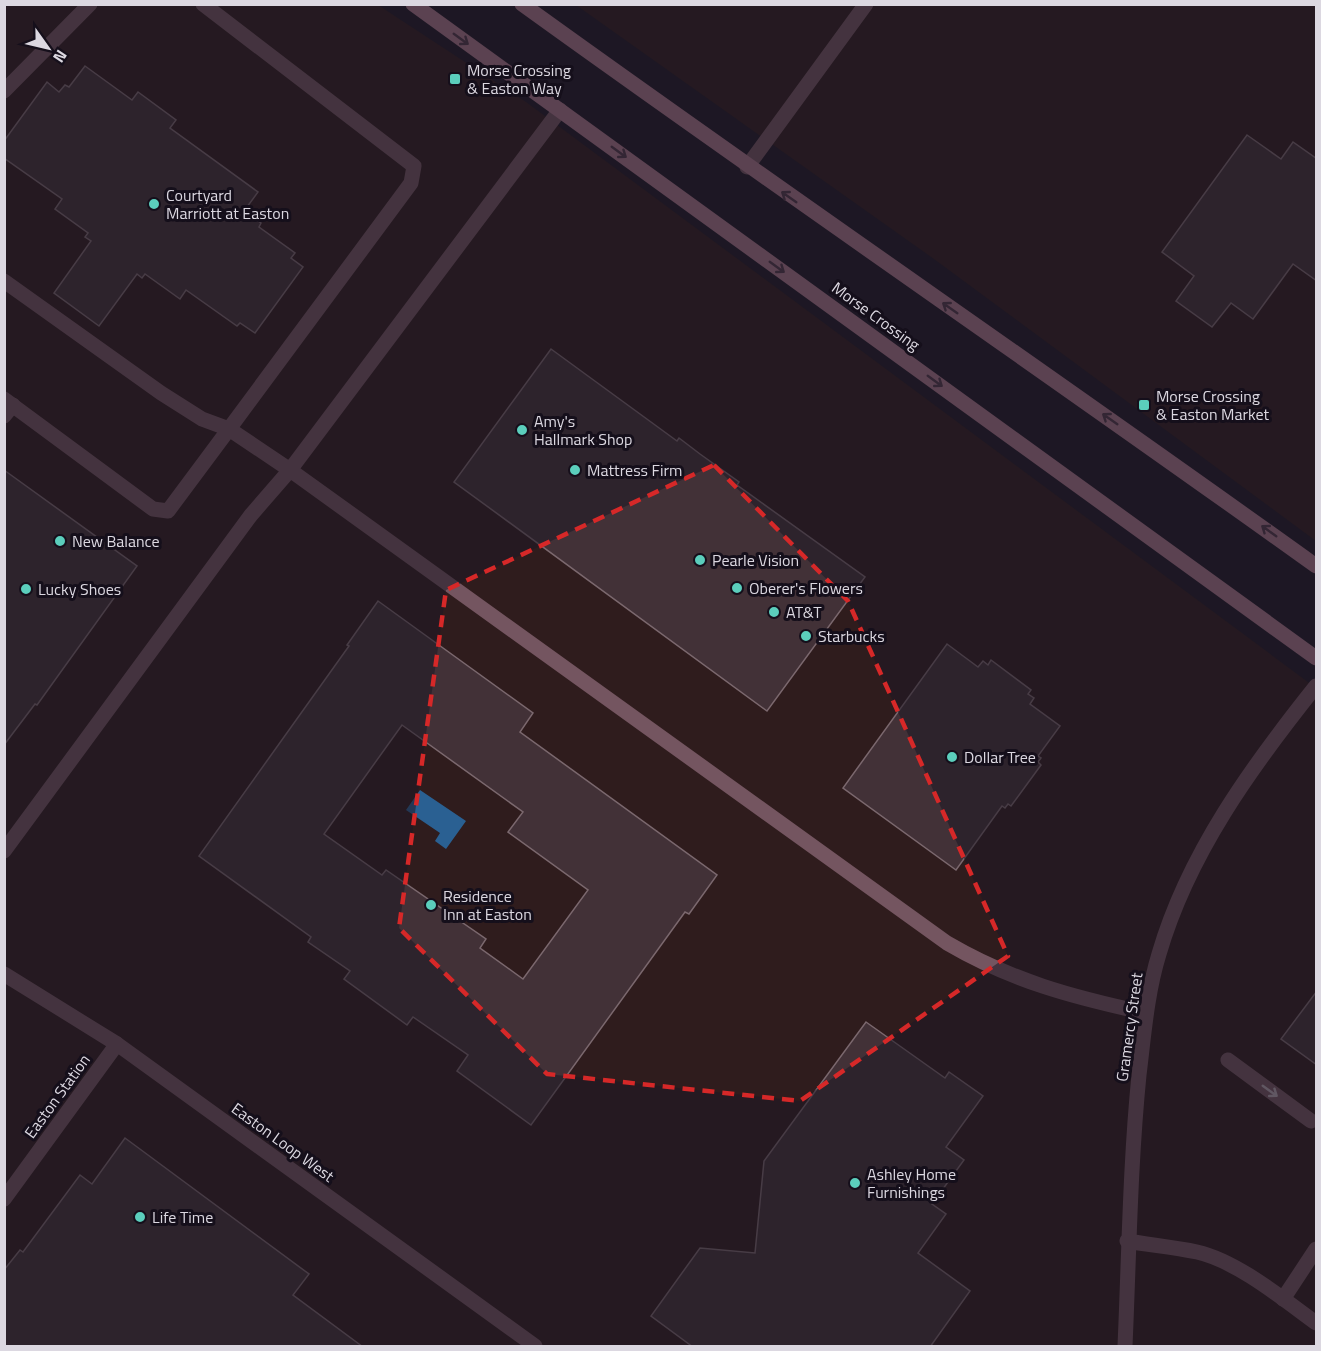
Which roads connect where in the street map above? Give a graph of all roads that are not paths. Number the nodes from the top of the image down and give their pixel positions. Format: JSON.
{"nodes":[{"id":1,"x":90,"y":4,"type":"edge"},
{"id":2,"x":203,"y":4,"type":"edge"},
{"id":3,"x":413,"y":4,"type":"edge"},
{"id":4,"x":522,"y":4,"type":"edge"},
{"id":5,"x":866,"y":4,"type":"edge"},
{"id":6,"x":4,"y":91,"type":"edge"},
{"id":7,"x":560,"y":110,"type":"junction"},
{"id":8,"x":747,"y":167,"type":"junction"},
{"id":9,"x":4,"y":281,"type":"edge"},
{"id":10,"x":7,"y":406,"type":"edge"},
{"id":11,"x":229,"y":429,"type":"junction"},
{"id":12,"x":290,"y":470,"type":"junction"},
{"id":13,"x":1317,"y":566,"type":"edge"},
{"id":14,"x":1317,"y":657,"type":"edge"},
{"id":15,"x":1317,"y":686,"type":"edge"},
{"id":16,"x":4,"y":851,"type":"edge"},
{"id":17,"x":4,"y":974,"type":"edge"},
{"id":18,"x":1146,"y":1013,"type":"junction"},
{"id":19,"x":117,"y":1044,"type":"junction"},
{"id":20,"x":1228,"y":1060,"type":"dead end"},
{"id":21,"x":1311,"y":1121,"type":"dead end"},
{"id":22,"x":4,"y":1199,"type":"edge"},
{"id":23,"x":1127,"y":1242,"type":"junction"},
{"id":24,"x":1317,"y":1249,"type":"edge"},
{"id":25,"x":1282,"y":1299,"type":"junction"},
{"id":26,"x":1317,"y":1323,"type":"edge"},
{"id":27,"x":536,"y":1347,"type":"edge"},
{"id":28,"x":1125,"y":1347,"type":"edge"}],
"edges":[{"from":1,"to":6,"type":"street"},
{"from":2,"to":11,"type":"street"},
{"from":3,"to":7,"type":"main road","name":"Morse Crossing","one_way":true},
{"from":4,"to":8,"type":"main road"},
{"from":5,"to":8,"type":"street"},
{"from":7,"to":12,"type":"street"},
{"from":7,"to":14,"type":"main road","name":"Morse Crossing","one_way":true},
{"from":13,"to":8,"type":"main road","one_way":true},
{"from":9,"to":11,"type":"street"},
{"from":10,"to":11,"type":"street"},
{"from":11,"to":12,"type":"street"},
{"from":12,"to":16,"type":"street"},
{"from":12,"to":18,"type":"street"},
{"from":15,"to":18,"type":"street","name":"Gramercy Street"},
{"from":17,"to":19,"type":"street","name":"Easton Loop West"},
{"from":18,"to":23,"type":"street","name":"Gramercy Street"},
{"from":19,"to":22,"type":"street","name":"Easton Station"},
{"from":19,"to":27,"type":"street","name":"Easton Loop West"},
{"from":20,"to":21,"type":"street","one_way":true},
{"from":23,"to":25,"type":"street"},
{"from":23,"to":28,"type":"street","name":"Gramercy Street"},
{"from":24,"to":25,"type":"street"},
{"from":25,"to":26,"type":"street"}]}
